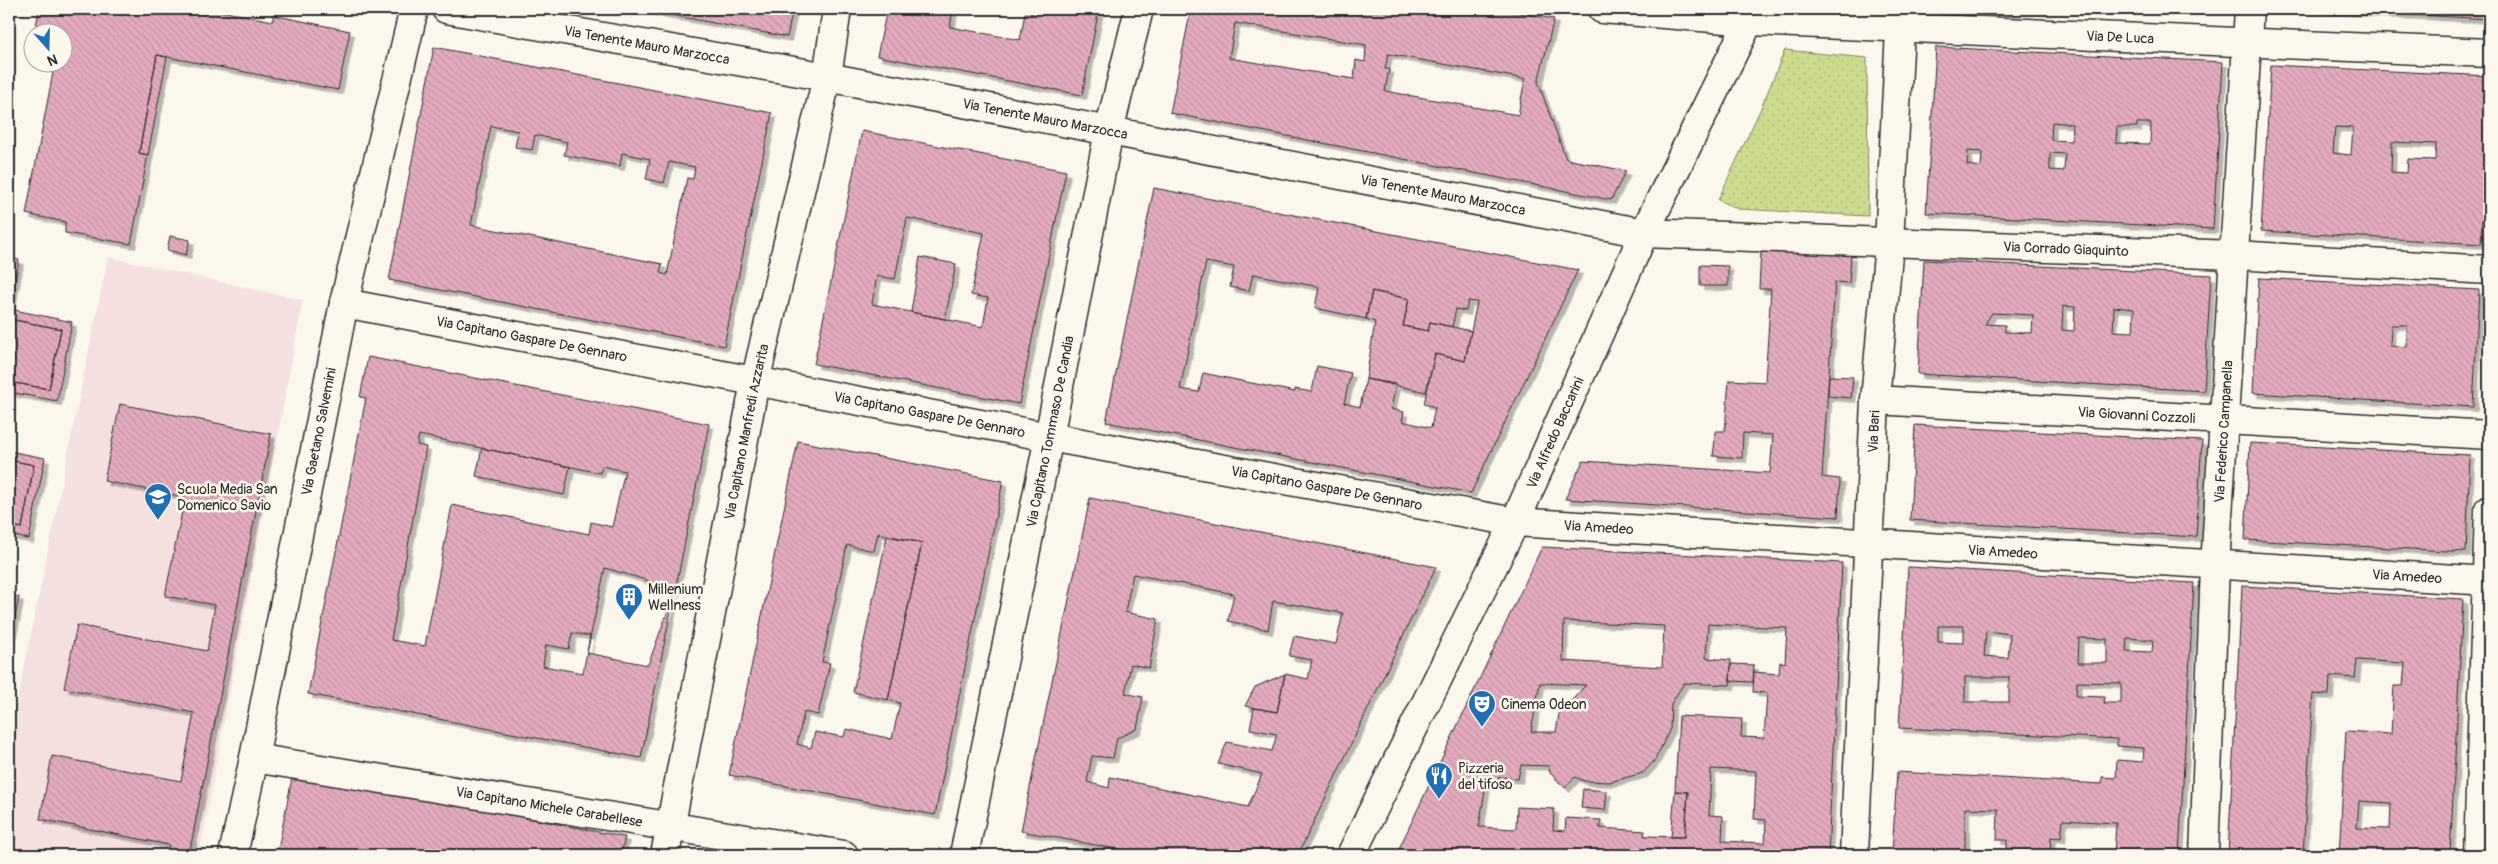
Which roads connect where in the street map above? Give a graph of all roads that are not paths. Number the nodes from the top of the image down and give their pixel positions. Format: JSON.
{"nodes":[{"id":1,"x":414,"y":9,"type":"edge"},
{"id":2,"x":446,"y":9,"type":"edge"},
{"id":3,"x":837,"y":9,"type":"edge"},
{"id":4,"x":1139,"y":9,"type":"edge"},
{"id":5,"x":1602,"y":9,"type":"edge"},
{"id":6,"x":2249,"y":9,"type":"edge"},
{"id":7,"x":1752,"y":15,"type":"edge"},
{"id":8,"x":1900,"y":18,"type":"edge"},
{"id":9,"x":2247,"y":41,"type":"junction"},
{"id":10,"x":2489,"y":53,"type":"edge"},
{"id":11,"x":827,"y":77,"type":"junction"},
{"id":12,"x":1109,"y":131,"type":"junction"},
{"id":13,"x":1644,"y":233,"type":"junction"},
{"id":14,"x":1889,"y":243,"type":"junction"},
{"id":15,"x":2235,"y":256,"type":"junction"},
{"id":16,"x":2489,"y":270,"type":"edge"},
{"id":17,"x":344,"y":304,"type":"junction"},
{"id":18,"x":755,"y":382,"type":"junction"},
{"id":19,"x":1875,"y":400,"type":"junction"},
{"id":20,"x":2226,"y":422,"type":"junction"},
{"id":21,"x":2489,"y":435,"type":"edge"},
{"id":22,"x":1050,"y":437,"type":"junction"},
{"id":23,"x":2489,"y":509,"type":"edge"},
{"id":24,"x":1515,"y":522,"type":"junction"},
{"id":25,"x":1869,"y":544,"type":"junction"},
{"id":26,"x":2215,"y":566,"type":"junction"},
{"id":27,"x":2487,"y":581,"type":"edge"},
{"id":28,"x":254,"y":758,"type":"junction"},
{"id":29,"x":2485,"y":774,"type":"edge"},
{"id":30,"x":671,"y":827,"type":"junction"},
{"id":31,"x":233,"y":855,"type":"edge"},
{"id":32,"x":665,"y":855,"type":"edge"},
{"id":33,"x":844,"y":855,"type":"edge"},
{"id":34,"x":964,"y":855,"type":"edge"},
{"id":35,"x":1351,"y":855,"type":"edge"},
{"id":36,"x":1854,"y":855,"type":"edge"},
{"id":37,"x":2204,"y":855,"type":"edge"},
{"id":38,"x":2478,"y":855,"type":"edge"}],
"edges":[{"from":1,"to":17,"type":"street","name":"Via Gaetano Salvemini"},
{"from":2,"to":11,"type":"street","name":"Via Tenente Mauro Marzocca"},
{"from":3,"to":11,"type":"street","name":"Via Capitano Manfredi Azzarita"},
{"from":4,"to":12,"type":"street","name":"Via Capitano Tommaso De Candia"},
{"from":5,"to":7,"type":"street","name":"Via De Luca"},
{"from":6,"to":9,"type":"street","name":"Via Federico Campanella"},
{"from":7,"to":8,"type":"street","name":"Via De Luca"},
{"from":7,"to":13,"type":"street","name":"Via Alfredo Baccarini"},
{"from":8,"to":9,"type":"street","name":"Via De Luca"},
{"from":8,"to":14,"type":"street","name":"Via Bari"},
{"from":9,"to":10,"type":"street","name":"Via De Luca"},
{"from":9,"to":15,"type":"street","name":"Via Federico Campanella"},
{"from":11,"to":12,"type":"street","name":"Via Tenente Mauro Marzocca"},
{"from":11,"to":18,"type":"street","name":"Via Capitano Manfredi Azzarita"},
{"from":12,"to":13,"type":"street","name":"Via Tenente Mauro Marzocca"},
{"from":12,"to":22,"type":"street","name":"Via Capitano Tommaso De Candia"},
{"from":13,"to":14,"type":"street","name":"Via Corrado Giaquinto"},
{"from":13,"to":24,"type":"street","name":"Via Alfredo Baccarini"},
{"from":14,"to":15,"type":"street","name":"Via Corrado Giaquinto"},
{"from":14,"to":19,"type":"street","name":"Via Bari"},
{"from":15,"to":16,"type":"street","name":"Via Corrado Giaquinto"},
{"from":15,"to":20,"type":"street","name":"Via Federico Campanella"},
{"from":17,"to":18,"type":"street","name":"Via Capitano Gaspare De Gennaro"},
{"from":17,"to":28,"type":"street","name":"Via Gaetano Salvemini"},
{"from":18,"to":22,"type":"street","name":"Via Capitano Gaspare De Gennaro"},
{"from":18,"to":30,"type":"street","name":"Via Capitano Manfredi Azzarita"},
{"from":19,"to":20,"type":"street","name":"Via Giovanni Cozzoli"},
{"from":19,"to":25,"type":"street","name":"Via Bari"},
{"from":20,"to":21,"type":"street","name":"Via Giovanni Cozzoli"},
{"from":20,"to":26,"type":"street","name":"Via Federico Campanella"},
{"from":22,"to":24,"type":"street","name":"Via Capitano Gaspare De Gennaro"},
{"from":22,"to":34,"type":"street","name":"Via Capitano Tommaso De Candia"},
{"from":23,"to":27,"type":"street"},
{"from":24,"to":25,"type":"street","name":"Via Amedeo"},
{"from":24,"to":35,"type":"street","name":"Via Alfredo Baccarini"},
{"from":25,"to":26,"type":"street","name":"Via Amedeo"},
{"from":25,"to":36,"type":"street","name":"Via Bari"},
{"from":26,"to":27,"type":"street","name":"Via Amedeo"},
{"from":26,"to":37,"type":"street","name":"Via Federico Campanella"},
{"from":27,"to":29,"type":"street"},
{"from":28,"to":30,"type":"street","name":"Via Capitano Michele Carabellese"},
{"from":28,"to":31,"type":"street","name":"Via Gaetano Salvemini"},
{"from":29,"to":38,"type":"street"},
{"from":30,"to":32,"type":"street","name":"Via Capitano Manfredi Azzarita"},
{"from":30,"to":33,"type":"street","name":"Via Capitano Michele Carabellese"}]}
